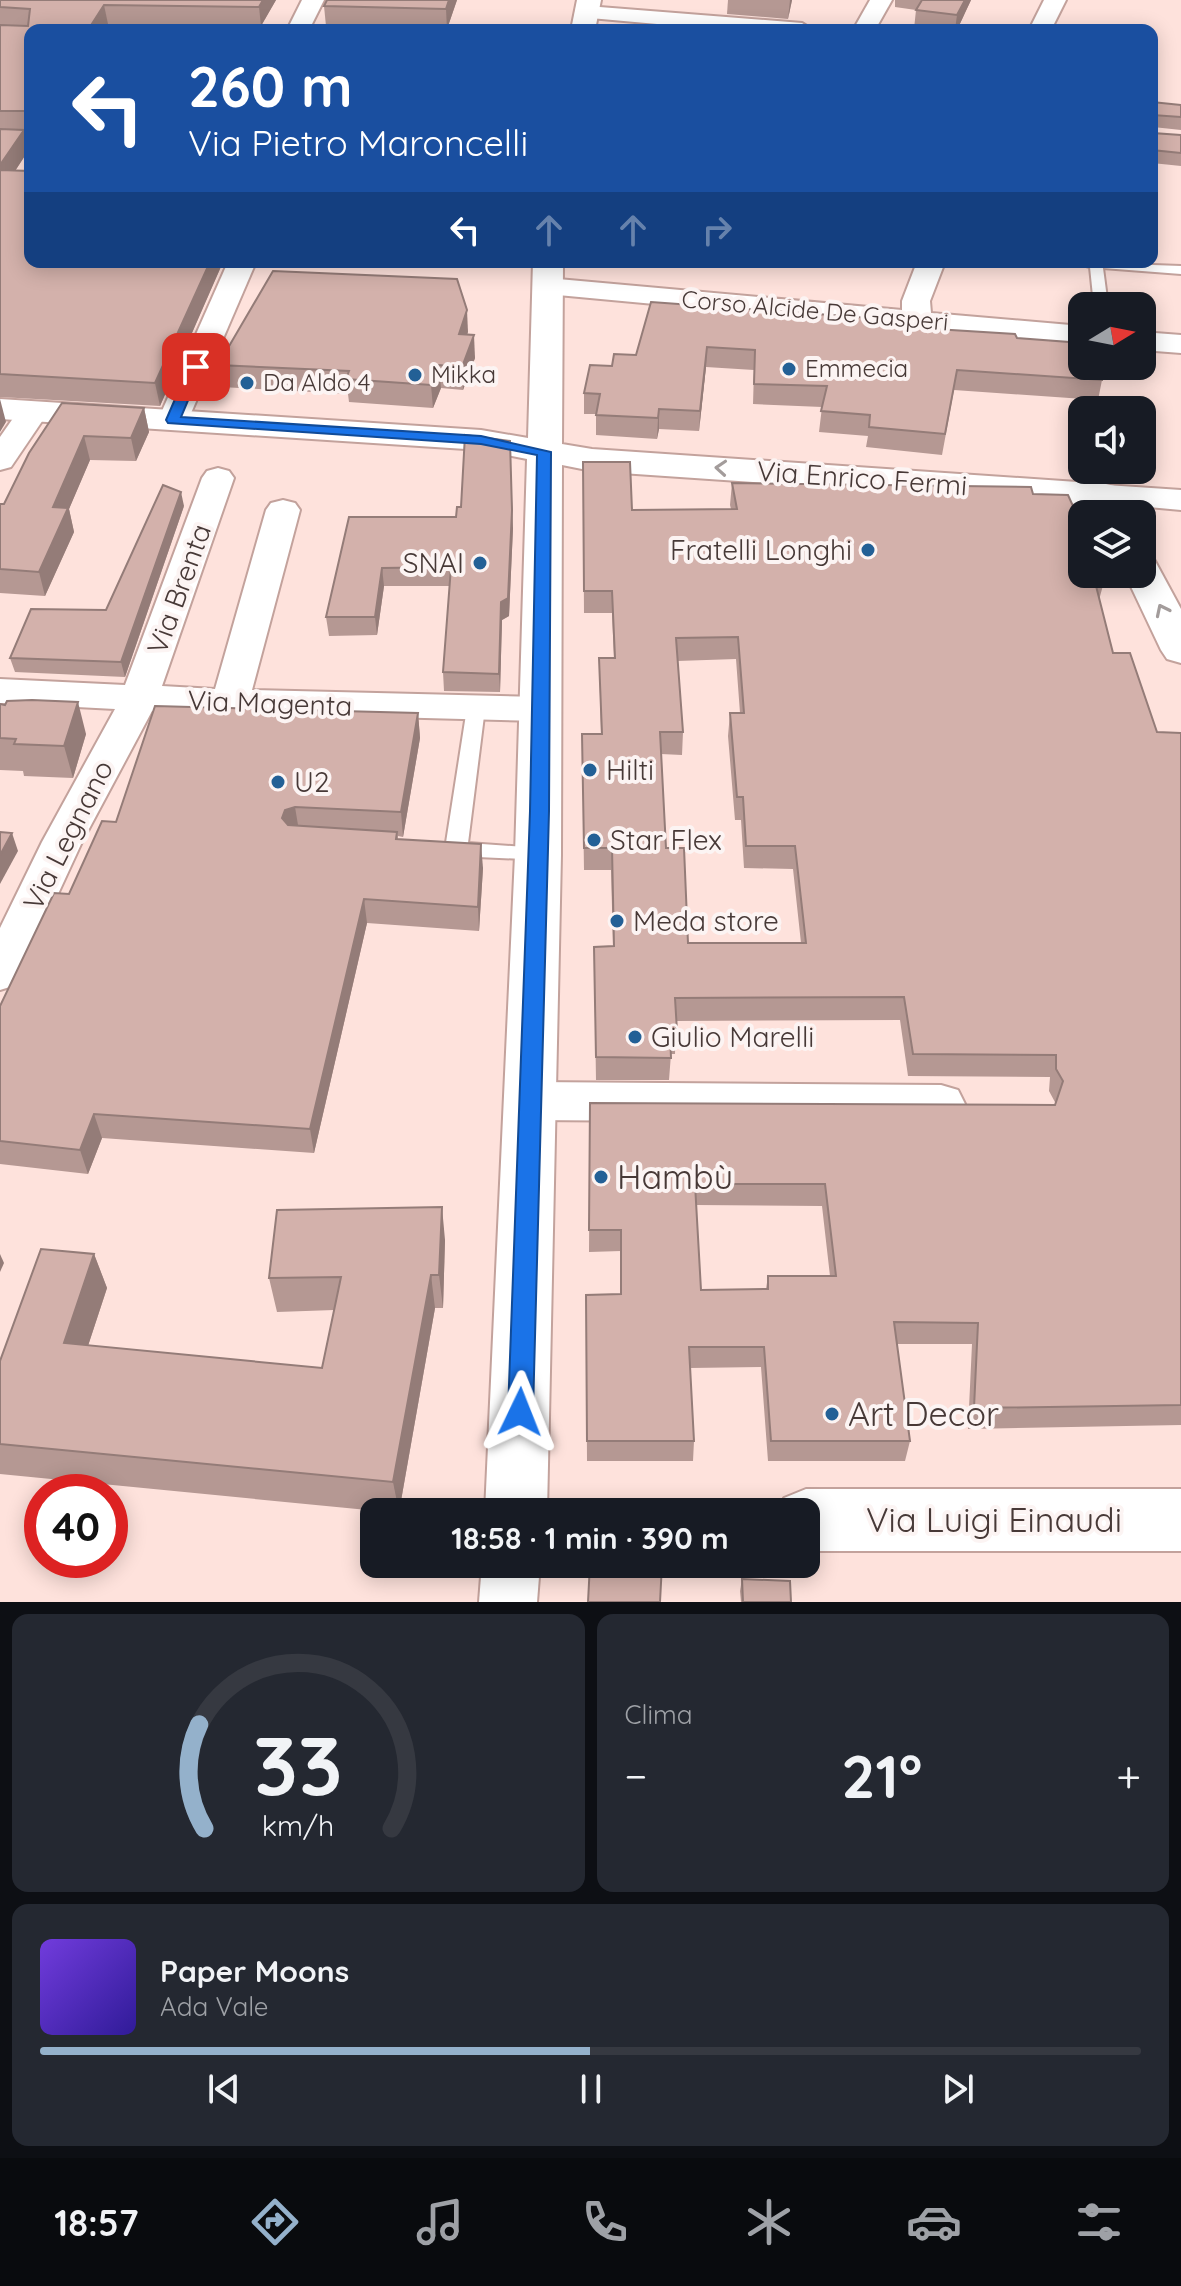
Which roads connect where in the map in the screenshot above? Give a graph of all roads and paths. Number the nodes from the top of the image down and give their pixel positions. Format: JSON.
{"nodes":[{"id":1,"x":313,"y":0,"type":"edge"},
{"id":2,"x":881,"y":0,"type":"edge"},
{"id":3,"x":1055,"y":0,"type":"edge"},
{"id":4,"x":587,"y":14,"type":"edge"},
{"id":5,"x":301,"y":24,"type":"edge"},
{"id":6,"x":721,"y":24,"type":"edge"},
{"id":7,"x":867,"y":24,"type":"edge"},
{"id":8,"x":1043,"y":24,"type":"edge"},
{"id":9,"x":0,"y":140,"type":"edge"},
{"id":10,"x":24,"y":141,"type":"edge"},
{"id":11,"x":239,"y":268,"type":"edge"},
{"id":12,"x":929,"y":268,"type":"edge"},
{"id":13,"x":1096,"y":268,"type":"edge"},
{"id":14,"x":1153,"y":268,"type":"edge"},
{"id":15,"x":1181,"y":270,"type":"edge"},
{"id":16,"x":548,"y":273,"type":"edge"},
{"id":17,"x":1099,"y":292,"type":"edge"},
{"id":18,"x":916,"y":311,"type":"junction"},
{"id":19,"x":1068,"y":315,"type":"edge"},
{"id":20,"x":1156,"y":321,"type":"edge"},
{"id":21,"x":1181,"y":323,"type":"edge"},
{"id":22,"x":1068,"y":333,"type":"edge"},
{"id":23,"x":1156,"y":342,"type":"edge"},
{"id":24,"x":1181,"y":344,"type":"edge"},
{"id":25,"x":0,"y":409,"type":"edge"},
{"id":26,"x":34,"y":411,"type":"junction"},
{"id":27,"x":173,"y":420,"type":"junction"},
{"id":28,"x":544,"y":452,"type":"junction"},
{"id":29,"x":0,"y":460,"type":"edge"},
{"id":30,"x":218,"y":478,"type":"dead end"},
{"id":31,"x":1068,"y":500,"type":"edge"},
{"id":32,"x":1181,"y":500,"type":"edge"},
{"id":33,"x":1156,"y":501,"type":"edge"},
{"id":34,"x":283,"y":510,"type":"dead end"},
{"id":35,"x":1151,"y":588,"type":"edge"},
{"id":36,"x":1181,"y":650,"type":"edge"},
{"id":37,"x":0,"y":691,"type":"edge"},
{"id":38,"x":139,"y":699,"type":"junction"},
{"id":39,"x":230,"y":702,"type":"junction"},
{"id":40,"x":476,"y":708,"type":"junction"},
{"id":41,"x":541,"y":709,"type":"junction"},
{"id":42,"x":538,"y":855,"type":"junction"},
{"id":43,"x":0,"y":973,"type":"edge"},
{"id":44,"x":532,"y":1101,"type":"junction"},
{"id":45,"x":982,"y":1105,"type":"edge"},
{"id":46,"x":517,"y":1498,"type":"edge"},
{"id":47,"x":820,"y":1520,"type":"edge"},
{"id":48,"x":1181,"y":1520,"type":"edge"},
{"id":49,"x":510,"y":1578,"type":"edge"},
{"id":50,"x":508,"y":1602,"type":"edge"}],
"edges":[{"from":1,"to":5,"type":"street"},
{"from":2,"to":7,"type":"street"},
{"from":3,"to":8,"type":"street"},
{"from":4,"to":6,"type":"street"},
{"from":9,"to":10,"type":"street"},
{"from":11,"to":27,"type":"street"},
{"from":12,"to":18,"type":"street"},
{"from":13,"to":17,"type":"lane"},
{"from":14,"to":15,"type":"lane"},
{"from":16,"to":18,"type":"street","name":"Corso Alcide De Gasperi"},
{"from":16,"to":28,"type":"street"},
{"from":18,"to":19,"type":"street","name":"Corso Alcide De Gasperi"},
{"from":18,"to":22,"type":"street","name":"Corso Alcide De Gasperi"},
{"from":20,"to":21,"type":"street"},
{"from":23,"to":24,"type":"street"},
{"from":25,"to":26,"type":"street","name":"Via Enrico Fermi"},
{"from":26,"to":27,"type":"street","name":"Via Enrico Fermi"},
{"from":26,"to":29,"type":"street"},
{"from":27,"to":28,"type":"street","name":"Via Enrico Fermi"},
{"from":31,"to":28,"type":"street","name":"Via Enrico Fermi","one_way":true},
{"from":28,"to":41,"type":"street"},
{"from":30,"to":38,"type":"street","name":"Via Brenta"},
{"from":32,"to":33,"type":"street","name":"Via Enrico Fermi"},
{"from":34,"to":39,"type":"street"},
{"from":36,"to":35,"type":"street","one_way":true},
{"from":37,"to":38,"type":"street","name":"Via Magenta"},
{"from":38,"to":39,"type":"street","name":"Via Magenta"},
{"from":38,"to":43,"type":"street","name":"Via Legnano"},
{"from":39,"to":40,"type":"street","name":"Via Magenta"},
{"from":40,"to":41,"type":"street","name":"Via Magenta"},
{"from":40,"to":42,"type":"lane"},
{"from":41,"to":42,"type":"street"},
{"from":42,"to":44,"type":"street"},
{"from":44,"to":45,"type":"street"},
{"from":44,"to":46,"type":"street"},
{"from":47,"to":48,"type":"street","name":"Via Luigi Einaudi"},
{"from":49,"to":50,"type":"street"}]}
